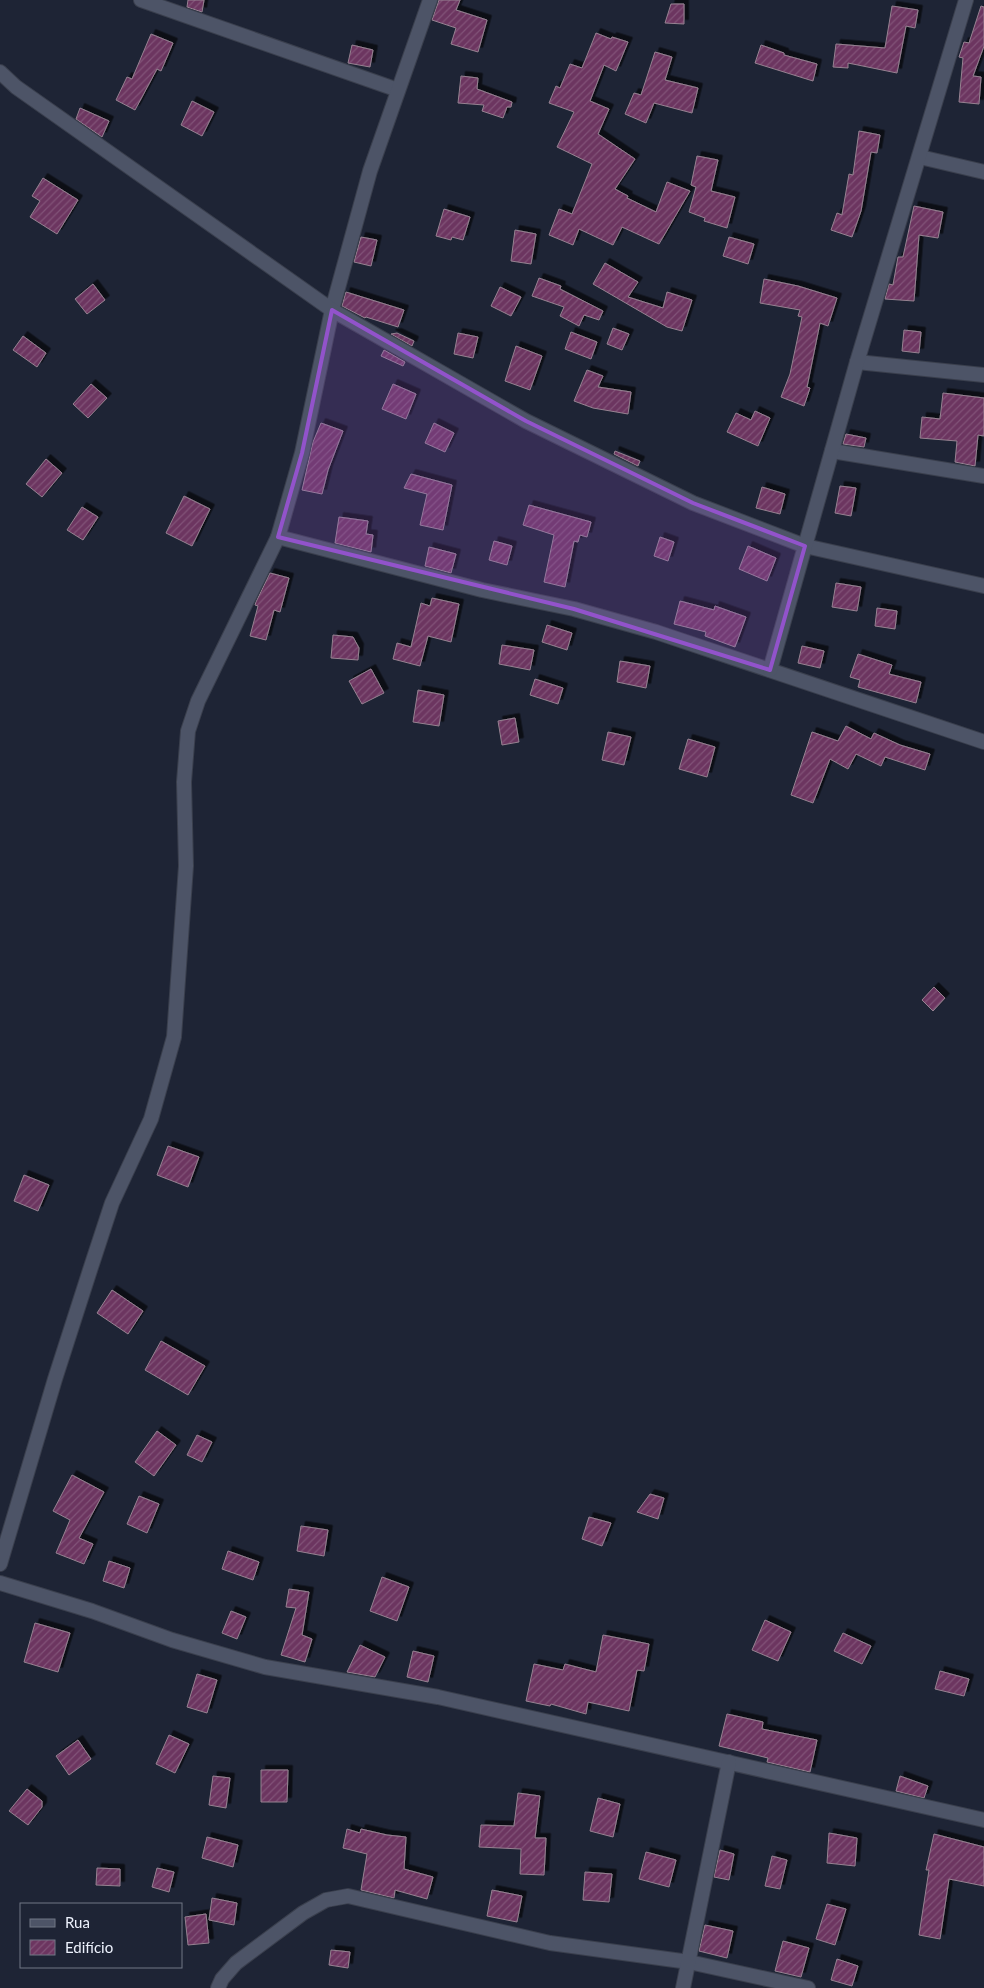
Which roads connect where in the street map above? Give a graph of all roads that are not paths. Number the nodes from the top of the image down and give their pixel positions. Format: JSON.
{"nodes":[{"id":1,"x":141,"y":0,"type":"edge"},
{"id":2,"x":430,"y":0,"type":"edge"},
{"id":3,"x":966,"y":0,"type":"edge"},
{"id":4,"x":0,"y":72,"type":"edge"},
{"id":5,"x":398,"y":90,"type":"junction"},
{"id":6,"x":920,"y":157,"type":"junction"},
{"id":7,"x":984,"y":172,"type":"edge"},
{"id":8,"x":332,"y":310,"type":"junction"},
{"id":9,"x":857,"y":362,"type":"junction"},
{"id":10,"x":984,"y":375,"type":"edge"},
{"id":11,"x":832,"y":451,"type":"junction"},
{"id":12,"x":984,"y":476,"type":"edge"},
{"id":13,"x":278,"y":537,"type":"junction"},
{"id":14,"x":805,"y":546,"type":"junction"},
{"id":15,"x":984,"y":586,"type":"edge"},
{"id":16,"x":770,"y":670,"type":"junction"},
{"id":17,"x":984,"y":742,"type":"edge"},
{"id":18,"x":0,"y":1564,"type":"edge"},
{"id":19,"x":0,"y":1583,"type":"edge"},
{"id":20,"x":729,"y":1762,"type":"junction"},
{"id":21,"x":984,"y":1820,"type":"edge"},
{"id":22,"x":688,"y":1962,"type":"junction"},
{"id":23,"x":218,"y":1988,"type":"edge"},
{"id":24,"x":683,"y":1988,"type":"edge"},
{"id":25,"x":808,"y":1988,"type":"edge"}],
"edges":[{"from":1,"to":5,"type":"street"},
{"from":2,"to":5,"type":"street"},
{"from":3,"to":6,"type":"street"},
{"from":4,"to":8,"type":"street"},
{"from":5,"to":8,"type":"street"},
{"from":6,"to":7,"type":"street"},
{"from":6,"to":9,"type":"street"},
{"from":8,"to":13,"type":"street"},
{"from":8,"to":14,"type":"street"},
{"from":9,"to":10,"type":"street"},
{"from":9,"to":11,"type":"street"},
{"from":11,"to":12,"type":"street"},
{"from":11,"to":14,"type":"street"},
{"from":13,"to":16,"type":"street"},
{"from":13,"to":18,"type":"street"},
{"from":14,"to":15,"type":"street"},
{"from":14,"to":16,"type":"street"},
{"from":16,"to":17,"type":"street"},
{"from":19,"to":20,"type":"street"},
{"from":20,"to":21,"type":"street"},
{"from":20,"to":22,"type":"street"},
{"from":22,"to":23,"type":"street"},
{"from":22,"to":24,"type":"street"},
{"from":22,"to":25,"type":"street"}]}
